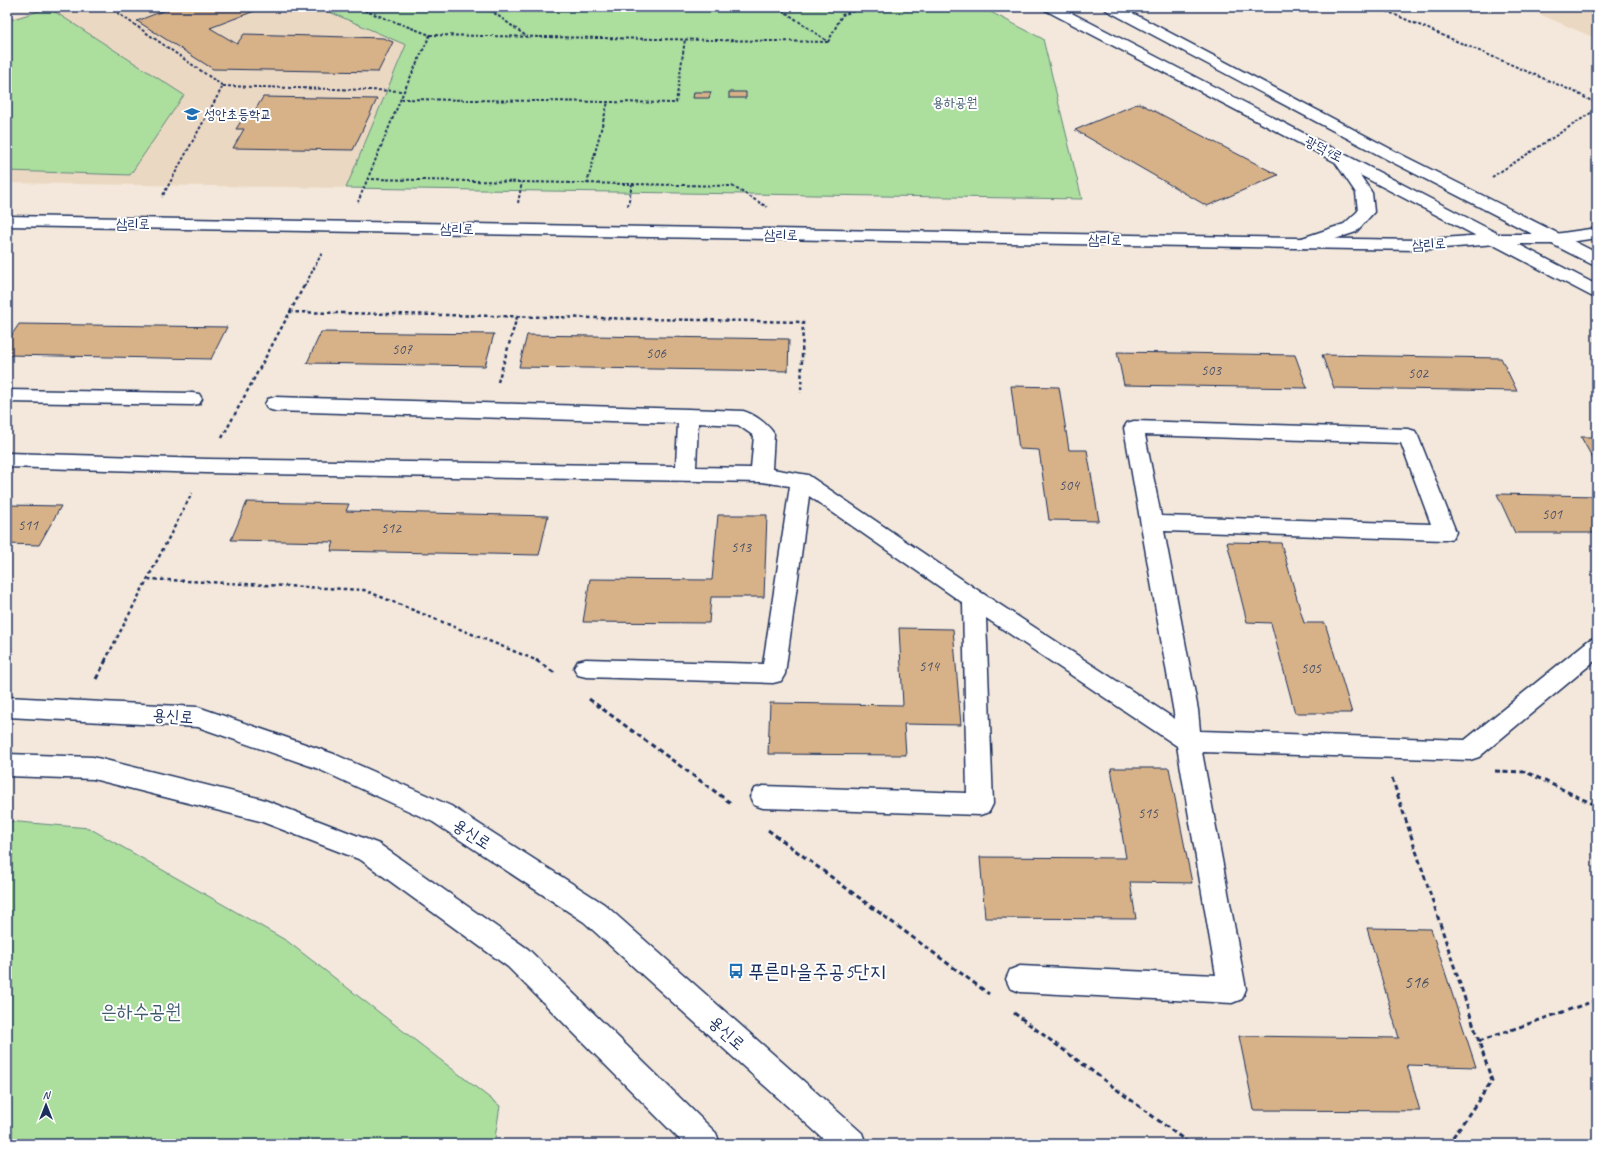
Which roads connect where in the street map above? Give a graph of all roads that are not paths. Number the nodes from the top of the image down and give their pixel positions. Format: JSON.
{"nodes":[{"id":1,"x":1050,"y":7,"type":"edge"},
{"id":2,"x":1111,"y":7,"type":"edge"},
{"id":3,"x":1339,"y":157,"type":"junction"},
{"id":4,"x":7,"y":221,"type":"edge"},
{"id":5,"x":1597,"y":233,"type":"edge"},
{"id":6,"x":1496,"y":239,"type":"junction"},
{"id":7,"x":1555,"y":239,"type":"junction"},
{"id":8,"x":1305,"y":243,"type":"junction"},
{"id":9,"x":1597,"y":244,"type":"edge"},
{"id":10,"x":1597,"y":260,"type":"edge"},
{"id":11,"x":1597,"y":292,"type":"edge"},
{"id":12,"x":7,"y":396,"type":"edge"},
{"id":13,"x":192,"y":399,"type":"dead end"},
{"id":14,"x":276,"y":404,"type":"dead end"},
{"id":15,"x":688,"y":416,"type":"junction"},
{"id":16,"x":7,"y":460,"type":"edge"},
{"id":17,"x":686,"y":474,"type":"junction"},
{"id":18,"x":761,"y":475,"type":"junction"},
{"id":19,"x":801,"y":480,"type":"junction"},
{"id":20,"x":1150,"y":523,"type":"junction"},
{"id":21,"x":974,"y":599,"type":"junction"},
{"id":22,"x":1597,"y":646,"type":"edge"},
{"id":23,"x":586,"y":668,"type":"dead end"},
{"id":24,"x":7,"y":707,"type":"edge"},
{"id":25,"x":1188,"y":741,"type":"junction"},
{"id":26,"x":7,"y":765,"type":"edge"},
{"id":27,"x":763,"y":797,"type":"dead end"},
{"id":28,"x":1020,"y":979,"type":"dead end"},
{"id":29,"x":705,"y":1144,"type":"edge"},
{"id":30,"x":851,"y":1144,"type":"edge"}],
"edges":[{"from":1,"to":3,"type":"main road","name":"광덕4로"},
{"from":2,"to":7,"type":"main road","name":"광덕4로"},
{"from":3,"to":6,"type":"main road","name":"광덕4로"},
{"from":3,"to":8,"type":"main road"},
{"from":4,"to":8,"type":"main road","name":"삼리로"},
{"from":5,"to":7,"type":"main road"},
{"from":6,"to":7,"type":"main road","name":"삼리로"},
{"from":6,"to":8,"type":"main road","name":"삼리로"},
{"from":6,"to":11,"type":"main road","name":"광덕4로"},
{"from":7,"to":9,"type":"main road"},
{"from":7,"to":10,"type":"main road","name":"광덕4로"},
{"from":12,"to":13,"type":"main road"},
{"from":14,"to":15,"type":"main road"},
{"from":15,"to":17,"type":"main road"},
{"from":15,"to":18,"type":"main road"},
{"from":16,"to":17,"type":"main road"},
{"from":17,"to":18,"type":"main road"},
{"from":18,"to":19,"type":"main road"},
{"from":19,"to":21,"type":"main road"},
{"from":19,"to":23,"type":"main road"},
{"from":20,"to":20,"type":"main road"},
{"from":20,"to":25,"type":"main road"},
{"from":21,"to":25,"type":"main road"},
{"from":21,"to":27,"type":"main road"},
{"from":22,"to":25,"type":"main road"},
{"from":24,"to":30,"type":"main road","name":"용신로"},
{"from":25,"to":28,"type":"main road"},
{"from":26,"to":29,"type":"main road"}]}
